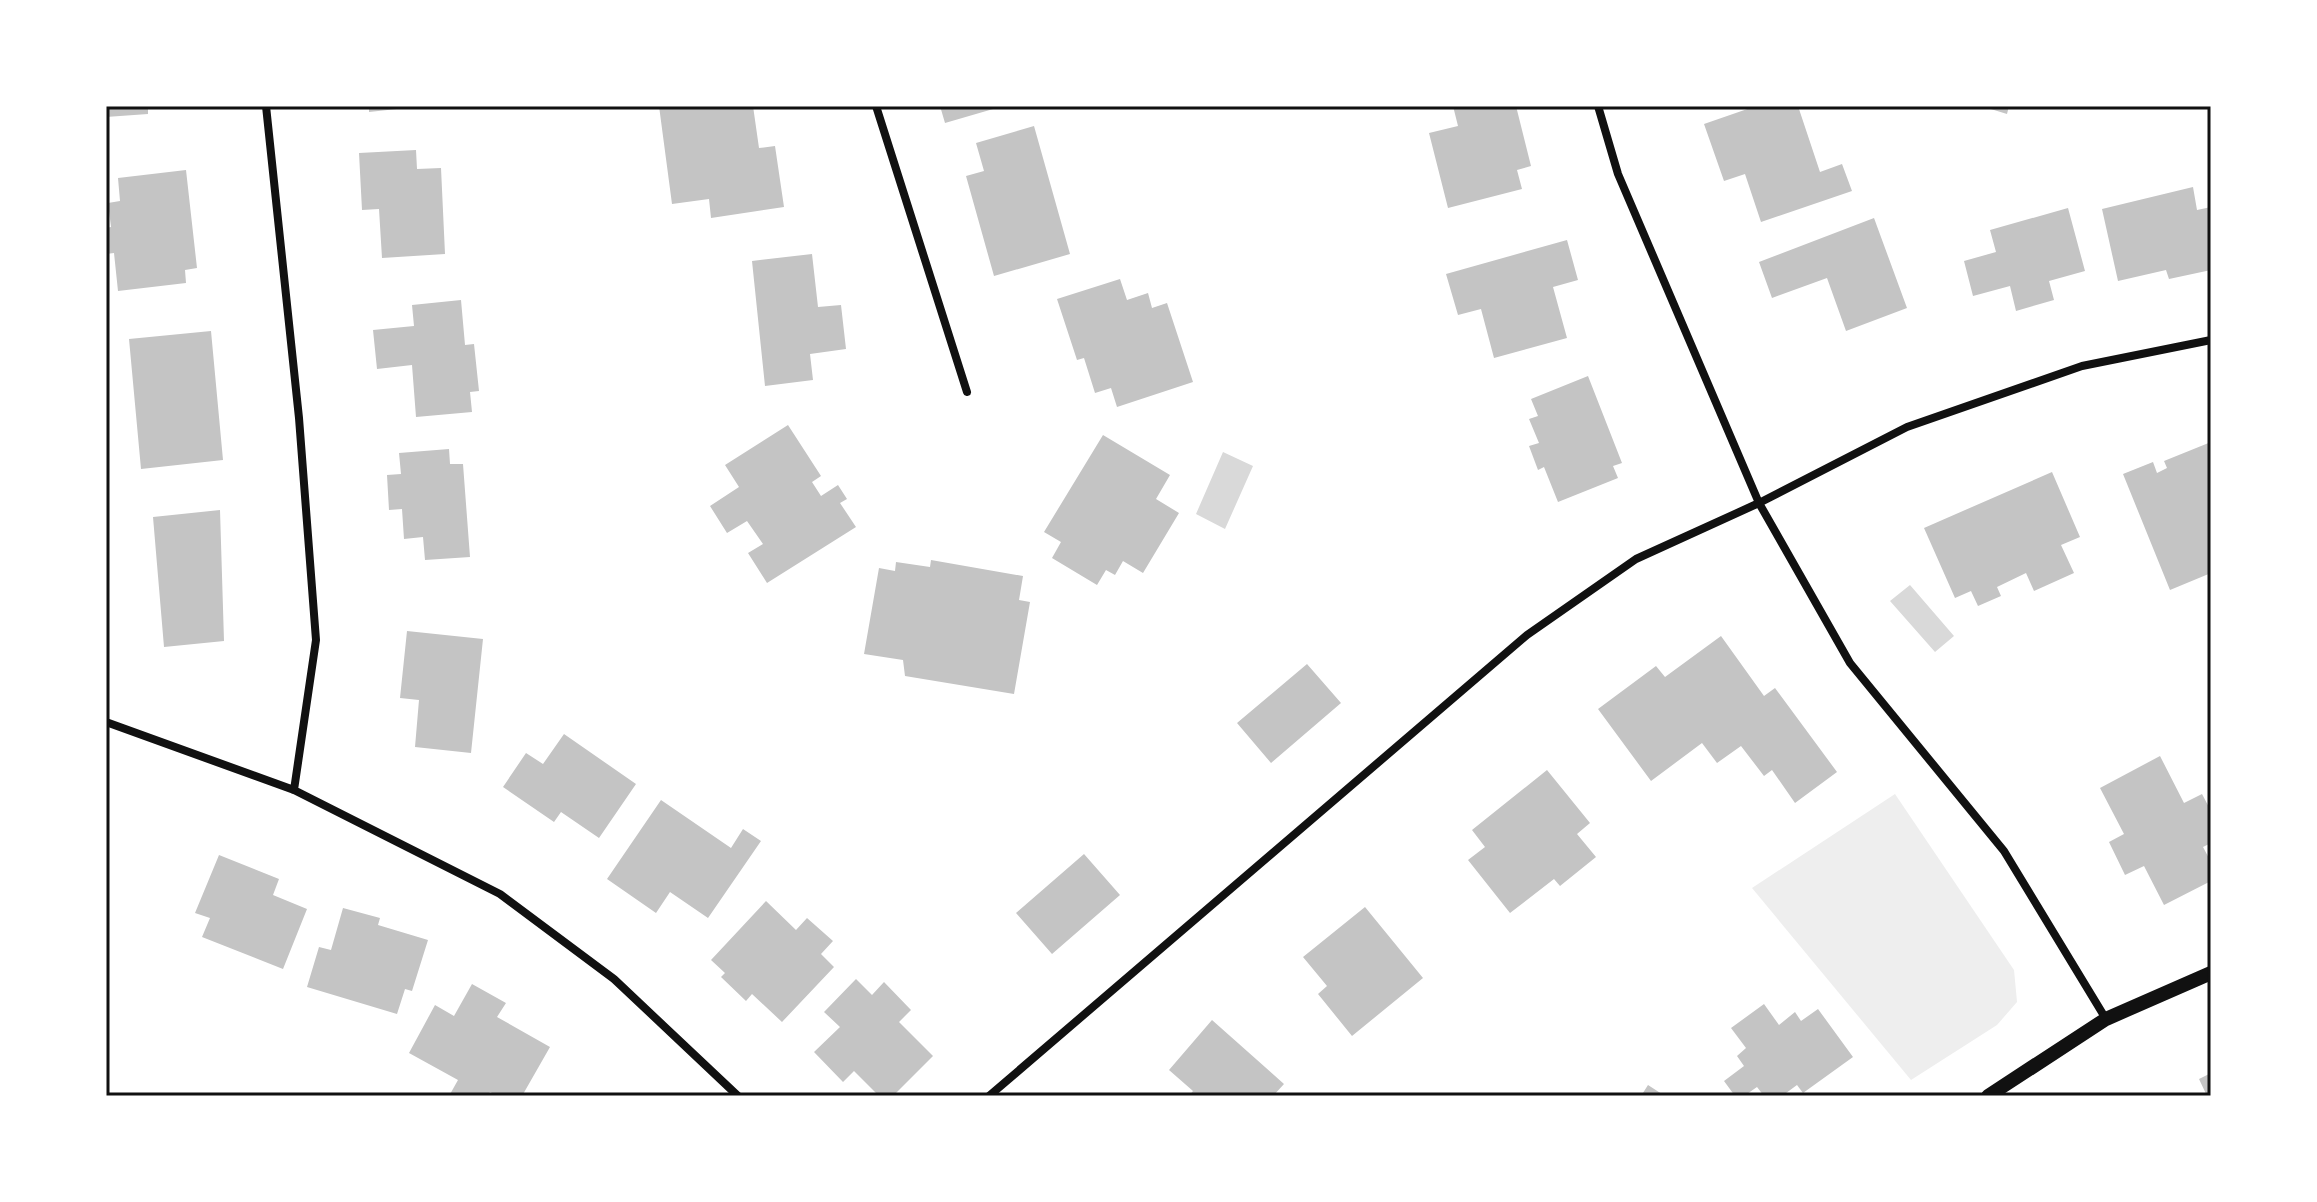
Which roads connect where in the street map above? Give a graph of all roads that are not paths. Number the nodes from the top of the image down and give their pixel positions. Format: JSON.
{"nodes":[{"id":1,"x":266,"y":106,"type":"edge"},
{"id":2,"x":876,"y":106,"type":"edge"},
{"id":3,"x":1598,"y":106,"type":"edge"},
{"id":4,"x":2211,"y":340,"type":"edge"},
{"id":5,"x":967,"y":392,"type":"dead end"},
{"id":6,"x":1759,"y":503,"type":"junction"},
{"id":7,"x":106,"y":722,"type":"edge"},
{"id":8,"x":294,"y":790,"type":"junction"},
{"id":9,"x":2211,"y":973,"type":"edge"},
{"id":10,"x":2106,"y":1019,"type":"junction"},
{"id":11,"x":738,"y":1096,"type":"edge"},
{"id":12,"x":989,"y":1096,"type":"edge"},
{"id":13,"x":1988,"y":1096,"type":"edge"}],
"edges":[{"from":1,"to":8,"type":"street"},
{"from":2,"to":5,"type":"street"},
{"from":3,"to":6,"type":"street"},
{"from":4,"to":6,"type":"street"},
{"from":6,"to":10,"type":"street"},
{"from":6,"to":12,"type":"street"},
{"from":7,"to":8,"type":"street"},
{"from":8,"to":11,"type":"street"},
{"from":9,"to":10,"type":"street"},
{"from":10,"to":13,"type":"street"}]}
